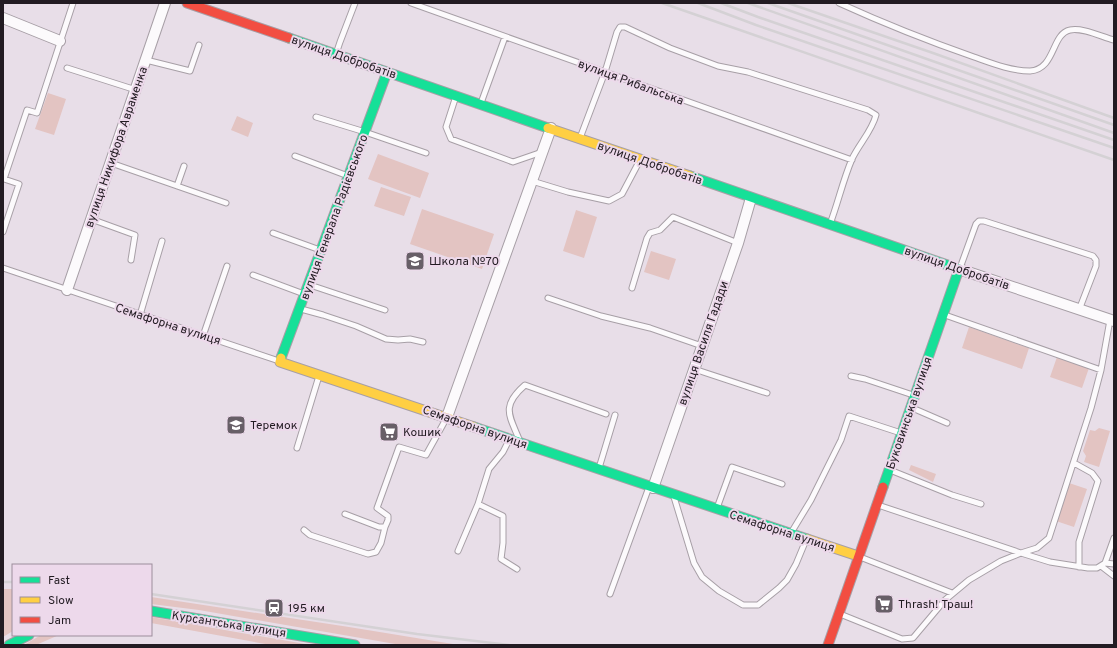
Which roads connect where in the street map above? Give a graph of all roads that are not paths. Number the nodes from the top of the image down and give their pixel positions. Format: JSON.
{"nodes":[{"id":1,"x":73,"y":3,"type":"edge"},
{"id":2,"x":166,"y":3,"type":"edge"},
{"id":3,"x":187,"y":3,"type":"edge"},
{"id":4,"x":356,"y":3,"type":"edge"},
{"id":5,"x":411,"y":3,"type":"edge"},
{"id":6,"x":838,"y":3,"type":"edge"},
{"id":7,"x":3,"y":18,"type":"edge"},
{"id":8,"x":505,"y":37,"type":"junction"},
{"id":9,"x":1114,"y":40,"type":"edge"},
{"id":10,"x":60,"y":41,"type":"junction"},
{"id":11,"x":199,"y":45,"type":"dead end"},
{"id":12,"x":336,"y":54,"type":"junction"},
{"id":13,"x":146,"y":60,"type":"junction"},
{"id":14,"x":67,"y":68,"type":"dead end"},
{"id":15,"x":387,"y":72,"type":"junction"},
{"id":16,"x":605,"y":72,"type":"junction"},
{"id":17,"x":136,"y":90,"type":"junction"},
{"id":18,"x":456,"y":96,"type":"junction"},
{"id":19,"x":481,"y":104,"type":"junction"},
{"id":20,"x":316,"y":117,"type":"dead end"},
{"id":21,"x":551,"y":128,"type":"junction"},
{"id":22,"x":365,"y":132,"type":"junction"},
{"id":23,"x":580,"y":139,"type":"junction"},
{"id":24,"x":543,"y":151,"type":"junction"},
{"id":25,"x":426,"y":153,"type":"dead end"},
{"id":26,"x":295,"y":156,"type":"dead end"},
{"id":27,"x":641,"y":159,"type":"junction"},
{"id":28,"x":852,"y":160,"type":"junction"},
{"id":29,"x":111,"y":163,"type":"junction"},
{"id":30,"x":184,"y":166,"type":"dead end"},
{"id":31,"x":349,"y":176,"type":"junction"},
{"id":32,"x":532,"y":181,"type":"junction"},
{"id":33,"x":177,"y":186,"type":"junction"},
{"id":34,"x":751,"y":198,"type":"junction"},
{"id":35,"x":226,"y":203,"type":"dead end"},
{"id":36,"x":91,"y":219,"type":"junction"},
{"id":37,"x":830,"y":225,"type":"junction"},
{"id":38,"x":3,"y":232,"type":"edge"},
{"id":39,"x":273,"y":233,"type":"dead end"},
{"id":40,"x":162,"y":242,"type":"dead end"},
{"id":41,"x":738,"y":243,"type":"junction"},
{"id":42,"x":321,"y":250,"type":"junction"},
{"id":43,"x":131,"y":260,"type":"dead end"},
{"id":44,"x":227,"y":266,"type":"dead end"},
{"id":45,"x":3,"y":268,"type":"edge"},
{"id":46,"x":959,"y":269,"type":"junction"},
{"id":47,"x":253,"y":275,"type":"dead end"},
{"id":48,"x":632,"y":288,"type":"dead end"},
{"id":49,"x":307,"y":289,"type":"junction"},
{"id":50,"x":67,"y":290,"type":"junction"},
{"id":51,"x":548,"y":298,"type":"dead end"},
{"id":52,"x":300,"y":309,"type":"junction"},
{"id":53,"x":385,"y":310,"type":"dead end"},
{"id":54,"x":1079,"y":310,"type":"junction"},
{"id":55,"x":140,"y":315,"type":"junction"},
{"id":56,"x":944,"y":315,"type":"junction"},
{"id":57,"x":1112,"y":321,"type":"edge"},
{"id":58,"x":203,"y":336,"type":"junction"},
{"id":59,"x":423,"y":342,"type":"dead end"},
{"id":60,"x":702,"y":346,"type":"junction"},
{"id":61,"x":280,"y":362,"type":"junction"},
{"id":62,"x":694,"y":369,"type":"junction"},
{"id":63,"x":1101,"y":370,"type":"junction"},
{"id":64,"x":319,"y":374,"type":"junction"},
{"id":65,"x":851,"y":376,"type":"dead end"},
{"id":66,"x":766,"y":393,"type":"dead end"},
{"id":67,"x":915,"y":396,"type":"junction"},
{"id":68,"x":917,"y":410,"type":"dead end"},
{"id":69,"x":606,"y":414,"type":"dead end"},
{"id":70,"x":616,"y":415,"type":"dead end"},
{"id":71,"x":447,"y":417,"type":"junction"},
{"id":72,"x":947,"y":423,"type":"dead end"},
{"id":73,"x":902,"y":433,"type":"junction"},
{"id":74,"x":510,"y":439,"type":"junction"},
{"id":75,"x":520,"y":442,"type":"junction"},
{"id":76,"x":297,"y":448,"type":"dead end"},
{"id":77,"x":1074,"y":462,"type":"junction"},
{"id":78,"x":599,"y":469,"type":"junction"},
{"id":79,"x":889,"y":470,"type":"junction"},
{"id":80,"x":782,"y":484,"type":"dead end"},
{"id":81,"x":651,"y":487,"type":"junction"},
{"id":82,"x":673,"y":495,"type":"junction"},
{"id":83,"x":478,"y":504,"type":"junction"},
{"id":84,"x":981,"y":504,"type":"dead end"},
{"id":85,"x":877,"y":505,"type":"junction"},
{"id":86,"x":717,"y":509,"type":"junction"},
{"id":87,"x":345,"y":514,"type":"dead end"},
{"id":88,"x":385,"y":527,"type":"junction"},
{"id":89,"x":304,"y":530,"type":"dead end"},
{"id":90,"x":790,"y":534,"type":"junction"},
{"id":91,"x":1114,"y":538,"type":"edge"},
{"id":92,"x":806,"y":539,"type":"junction"},
{"id":93,"x":458,"y":551,"type":"dead end"},
{"id":94,"x":1021,"y":554,"type":"junction"},
{"id":95,"x":858,"y":556,"type":"junction"},
{"id":96,"x":1103,"y":564,"type":"junction"},
{"id":97,"x":1114,"y":564,"type":"edge"},
{"id":98,"x":1079,"y":567,"type":"junction"},
{"id":99,"x":517,"y":569,"type":"dead end"},
{"id":100,"x":1114,"y":576,"type":"edge"},
{"id":101,"x":610,"y":594,"type":"dead end"},
{"id":102,"x":952,"y":594,"type":"junction"},
{"id":103,"x":152,"y":611,"type":"edge"},
{"id":104,"x":838,"y":614,"type":"junction"},
{"id":105,"x":27,"y":636,"type":"edge"},
{"id":106,"x":9,"y":645,"type":"edge"},
{"id":107,"x":355,"y":645,"type":"edge"},
{"id":108,"x":828,"y":645,"type":"edge"}],
"edges":[{"from":1,"to":10,"type":"lane"},
{"from":2,"to":13,"type":"street","name":"вулиця Никифора Авраменка"},
{"from":3,"to":12,"type":"street","name":"вулиця Добробатів"},
{"from":4,"to":12,"type":"lane"},
{"from":5,"to":8,"type":"lane","name":"вулиця Рибальська"},
{"from":6,"to":9,"type":"lane"},
{"from":7,"to":10,"type":"street"},
{"from":8,"to":16,"type":"lane","name":"вулиця Рибальська"},
{"from":8,"to":19,"type":"lane"},
{"from":10,"to":38,"type":"lane"},
{"from":11,"to":13,"type":"lane"},
{"from":12,"to":15,"type":"street","name":"вулиця Добробатів"},
{"from":13,"to":17,"type":"street","name":"вулиця Никифора Авраменка"},
{"from":14,"to":17,"type":"lane"},
{"from":15,"to":18,"type":"street","name":"вулиця Добробатів"},
{"from":15,"to":22,"type":"street","name":"вулиця Генерала Радієвського"},
{"from":16,"to":23,"type":"lane"},
{"from":16,"to":28,"type":"lane","name":"вулиця Рибальська"},
{"from":16,"to":28,"type":"lane"},
{"from":17,"to":29,"type":"street","name":"вулиця Никифора Авраменка"},
{"from":18,"to":19,"type":"street","name":"вулиця Добробатів"},
{"from":18,"to":24,"type":"lane"},
{"from":19,"to":21,"type":"street","name":"вулиця Добробатів"},
{"from":20,"to":22,"type":"lane"},
{"from":21,"to":23,"type":"street","name":"вулиця Добробатів"},
{"from":21,"to":24,"type":"street"},
{"from":22,"to":25,"type":"lane"},
{"from":22,"to":31,"type":"street","name":"вулиця Генерала Радієвського"},
{"from":23,"to":27,"type":"street","name":"вулиця Добробатів"},
{"from":24,"to":32,"type":"street"},
{"from":26,"to":31,"type":"lane"},
{"from":27,"to":32,"type":"lane"},
{"from":27,"to":34,"type":"street","name":"вулиця Добробатів"},
{"from":28,"to":37,"type":"lane"},
{"from":29,"to":33,"type":"lane"},
{"from":29,"to":36,"type":"street","name":"вулиця Никифора Авраменка"},
{"from":30,"to":33,"type":"lane"},
{"from":31,"to":42,"type":"street","name":"вулиця Генерала Радієвського"},
{"from":32,"to":71,"type":"street"},
{"from":33,"to":35,"type":"lane"},
{"from":34,"to":37,"type":"street","name":"вулиця Добробатів"},
{"from":34,"to":41,"type":"street","name":"вулиця Василя Гадади"},
{"from":36,"to":43,"type":"lane"},
{"from":36,"to":50,"type":"street","name":"вулиця Никифора Авраменка"},
{"from":37,"to":46,"type":"street","name":"вулиця Добробатів"},
{"from":39,"to":42,"type":"lane"},
{"from":40,"to":55,"type":"lane"},
{"from":41,"to":48,"type":"lane"},
{"from":41,"to":60,"type":"street","name":"вулиця Василя Гадади"},
{"from":42,"to":49,"type":"street","name":"вулиця Генерала Радієвського"},
{"from":44,"to":58,"type":"lane"},
{"from":45,"to":50,"type":"lane","name":"Семафорна вулиця"},
{"from":46,"to":54,"type":"street","name":"вулиця Добробатів"},
{"from":46,"to":54,"type":"lane"},
{"from":46,"to":56,"type":"street","name":"Буковинська вулиця"},
{"from":47,"to":49,"type":"lane"},
{"from":49,"to":52,"type":"street","name":"вулиця Генерала Радієвського"},
{"from":49,"to":53,"type":"lane"},
{"from":50,"to":55,"type":"lane","name":"Семафорна вулиця"},
{"from":51,"to":60,"type":"lane"},
{"from":52,"to":59,"type":"lane"},
{"from":52,"to":61,"type":"street","name":"вулиця Генерала Радієвського"},
{"from":54,"to":57,"type":"street","name":"вулиця Добробатів"},
{"from":55,"to":58,"type":"lane","name":"Семафорна вулиця"},
{"from":56,"to":63,"type":"lane"},
{"from":56,"to":67,"type":"street","name":"Буковинська вулиця"},
{"from":57,"to":63,"type":"lane"},
{"from":58,"to":61,"type":"lane","name":"Семафорна вулиця"},
{"from":60,"to":62,"type":"street","name":"вулиця Василя Гадади"},
{"from":61,"to":64,"type":"street","name":"Семафорна вулиця"},
{"from":62,"to":66,"type":"lane"},
{"from":62,"to":81,"type":"street","name":"вулиця Василя Гадади"},
{"from":63,"to":77,"type":"lane"},
{"from":64,"to":71,"type":"street","name":"Семафорна вулиця"},
{"from":64,"to":76,"type":"lane"},
{"from":65,"to":67,"type":"lane"},
{"from":67,"to":73,"type":"street","name":"Буковинська вулиця"},
{"from":68,"to":72,"type":"lane"},
{"from":69,"to":75,"type":"lane"},
{"from":70,"to":78,"type":"lane"},
{"from":71,"to":74,"type":"street","name":"Семафорна вулиця"},
{"from":71,"to":88,"type":"lane"},
{"from":73,"to":79,"type":"street","name":"Буковинська вулиця"},
{"from":73,"to":90,"type":"lane"},
{"from":74,"to":75,"type":"street","name":"Семафорна вулиця"},
{"from":74,"to":83,"type":"lane"},
{"from":75,"to":78,"type":"street","name":"Семафорна вулиця"},
{"from":77,"to":94,"type":"lane"},
{"from":77,"to":98,"type":"lane"},
{"from":78,"to":81,"type":"street","name":"Семафорна вулиця"},
{"from":79,"to":84,"type":"lane"},
{"from":79,"to":85,"type":"street","name":"Буковинська вулиця"},
{"from":80,"to":86,"type":"lane"},
{"from":81,"to":82,"type":"street","name":"Семафорна вулиця"},
{"from":81,"to":101,"type":"lane"},
{"from":82,"to":86,"type":"street","name":"Семафорна вулиця"},
{"from":82,"to":92,"type":"lane"},
{"from":83,"to":93,"type":"lane"},
{"from":83,"to":99,"type":"lane"},
{"from":85,"to":94,"type":"lane"},
{"from":85,"to":95,"type":"street","name":"Буковинська вулиця"},
{"from":86,"to":90,"type":"street","name":"Семафорна вулиця"},
{"from":87,"to":88,"type":"lane"},
{"from":88,"to":89,"type":"lane"},
{"from":90,"to":92,"type":"street","name":"Семафорна вулиця"},
{"from":91,"to":96,"type":"lane"},
{"from":92,"to":95,"type":"street","name":"Семафорна вулиця"},
{"from":94,"to":98,"type":"lane"},
{"from":94,"to":102,"type":"lane"},
{"from":95,"to":102,"type":"lane"},
{"from":95,"to":104,"type":"street"},
{"from":96,"to":97,"type":"lane"},
{"from":96,"to":98,"type":"lane"},
{"from":96,"to":100,"type":"lane"},
{"from":102,"to":104,"type":"lane"},
{"from":103,"to":107,"type":"street","name":"Курсантська вулиця"},
{"from":104,"to":108,"type":"street"},
{"from":105,"to":106,"type":"street"}]}
